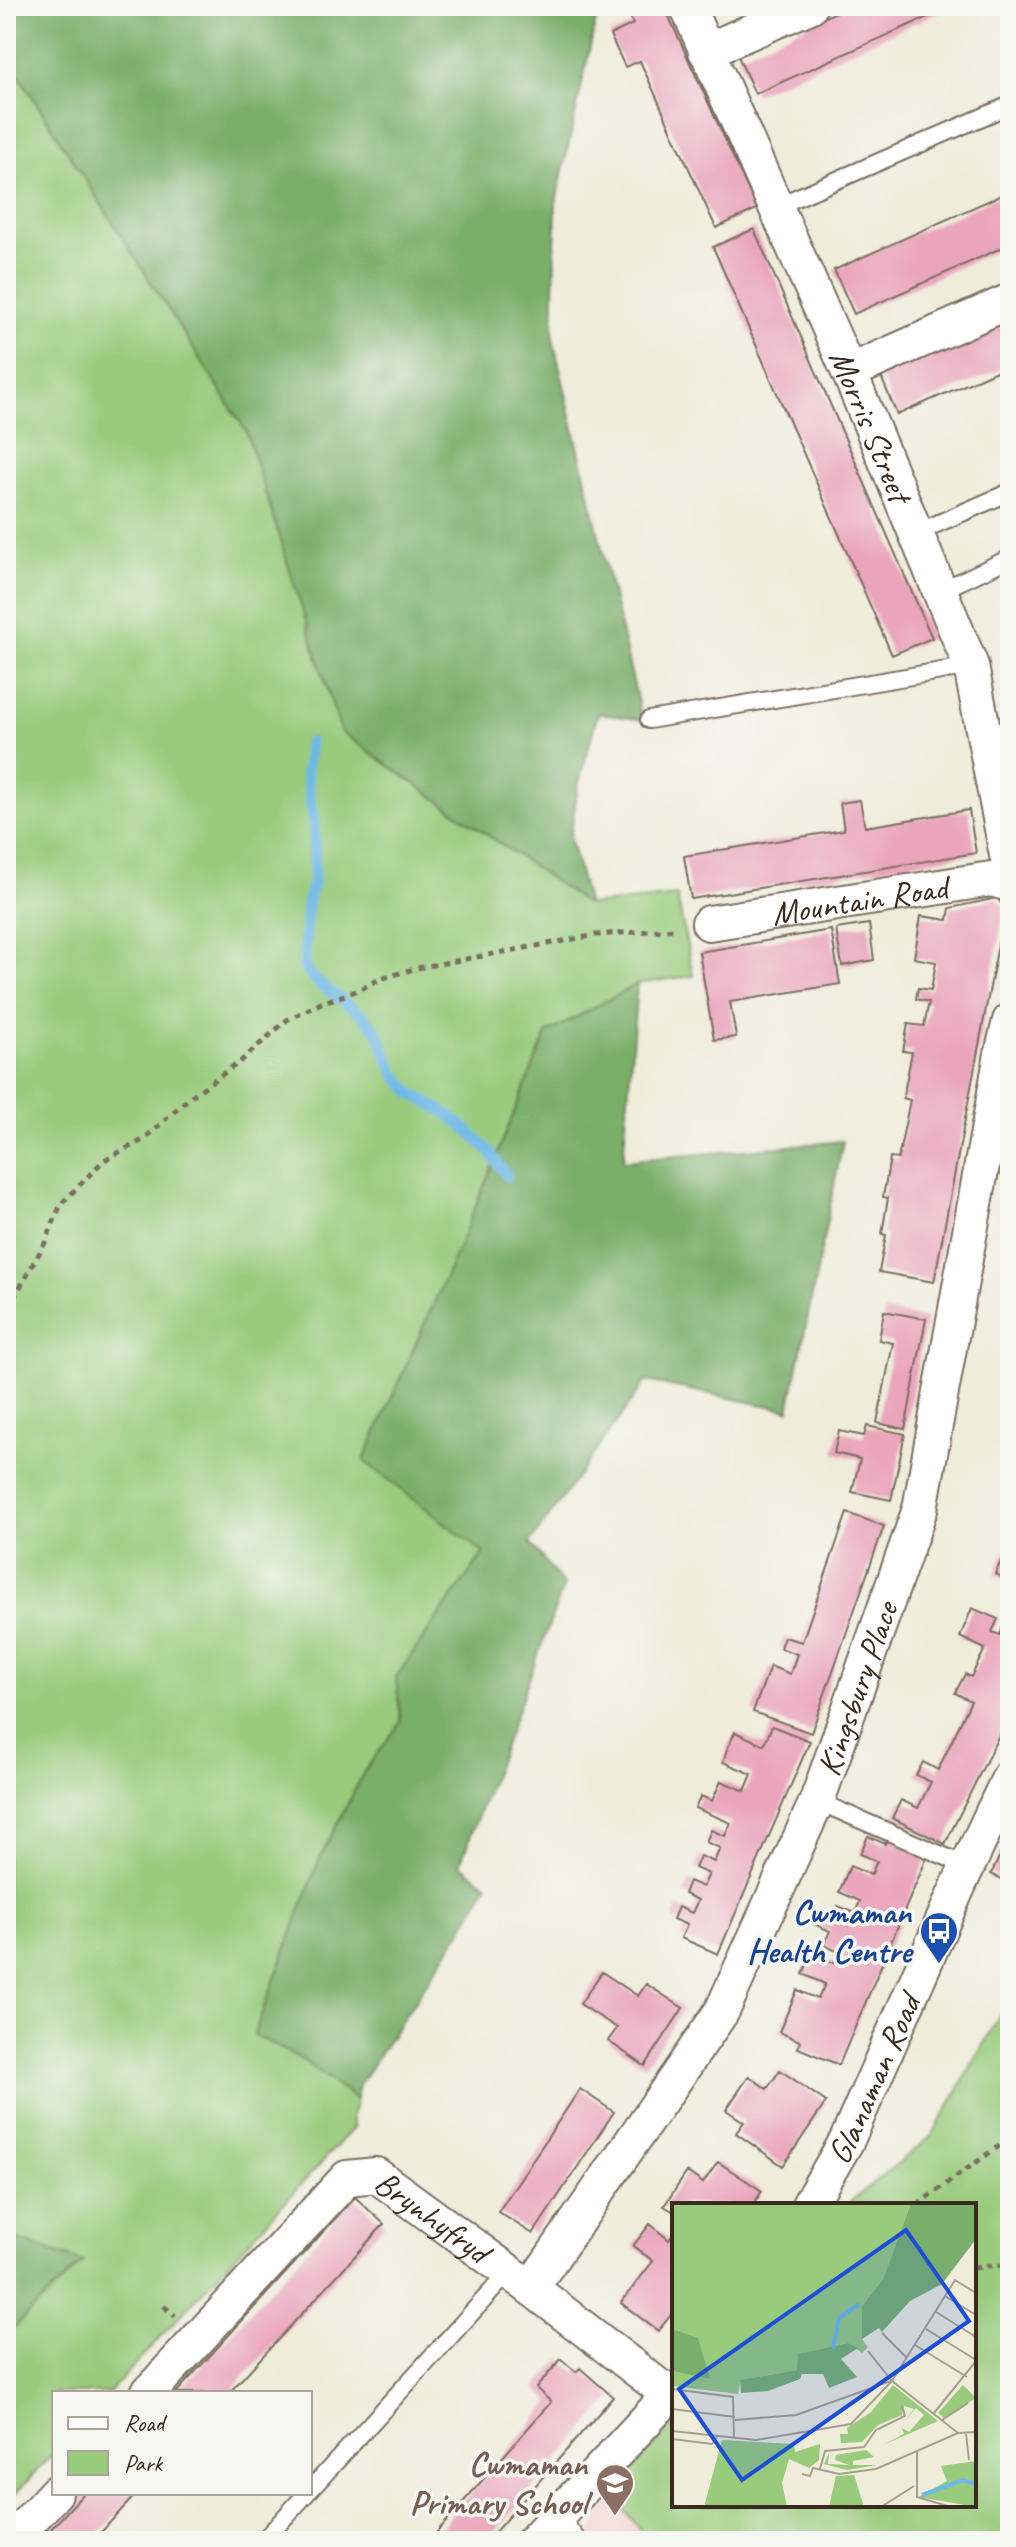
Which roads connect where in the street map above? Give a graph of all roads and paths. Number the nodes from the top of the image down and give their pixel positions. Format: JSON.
{"nodes":[{"id":1,"x":687,"y":6,"type":"edge"},
{"id":2,"x":810,"y":6,"type":"edge"},
{"id":3,"x":706,"y":51,"type":"junction"},
{"id":4,"x":1010,"y":105,"type":"edge"},
{"id":5,"x":775,"y":207,"type":"junction"},
{"id":6,"x":1010,"y":301,"type":"edge"},
{"id":7,"x":849,"y":372,"type":"junction"},
{"id":8,"x":1010,"y":492,"type":"edge"},
{"id":9,"x":916,"y":533,"type":"junction"},
{"id":10,"x":1010,"y":558,"type":"edge"},
{"id":11,"x":940,"y":591,"type":"junction"},
{"id":12,"x":971,"y":666,"type":"junction"},
{"id":13,"x":649,"y":720,"type":"dead end"},
{"id":14,"x":1010,"y":858,"type":"edge"},
{"id":15,"x":1010,"y":884,"type":"edge"},
{"id":16,"x":709,"y":923,"type":"joint"},
{"id":17,"x":1010,"y":1021,"type":"edge"},
{"id":18,"x":6,"y":1321,"type":"edge"},
{"id":19,"x":1010,"y":1776,"type":"edge"},
{"id":20,"x":817,"y":1801,"type":"junction"},
{"id":21,"x":967,"y":1866,"type":"junction"},
{"id":22,"x":1010,"y":2138,"type":"edge"},
{"id":23,"x":810,"y":2203,"type":"edge"},
{"id":24,"x":920,"y":2203,"type":"edge"},
{"id":25,"x":1010,"y":2267,"type":"edge"},
{"id":26,"x":976,"y":2268,"type":"edge"},
{"id":27,"x":519,"y":2280,"type":"junction"},
{"id":28,"x":150,"y":2391,"type":"edge"},
{"id":29,"x":672,"y":2393,"type":"edge"},
{"id":30,"x":312,"y":2487,"type":"edge"},
{"id":31,"x":53,"y":2495,"type":"edge"},
{"id":32,"x":304,"y":2495,"type":"edge"},
{"id":33,"x":568,"y":2528,"type":"edge"},
{"id":34,"x":11,"y":2541,"type":"edge"},
{"id":35,"x":263,"y":2541,"type":"edge"},
{"id":36,"x":534,"y":2541,"type":"edge"}],
"edges":[{"from":1,"to":3,"type":"street","name":"Morris Street"},
{"from":2,"to":3,"type":"street"},
{"from":3,"to":5,"type":"street","name":"Morris Street"},
{"from":4,"to":5,"type":"lane"},
{"from":5,"to":7,"type":"street","name":"Morris Street"},
{"from":6,"to":7,"type":"street"},
{"from":7,"to":9,"type":"street","name":"Morris Street"},
{"from":8,"to":9,"type":"lane"},
{"from":9,"to":11,"type":"street","name":"Morris Street"},
{"from":10,"to":11,"type":"lane"},
{"from":11,"to":12,"type":"street","name":"Morris Street"},
{"from":12,"to":13,"type":"lane"},
{"from":12,"to":14,"type":"street","name":"Morris Street"},
{"from":15,"to":16,"type":"street","name":"Mountain Road"},
{"from":16,"to":18,"type":"path"},
{"from":17,"to":20,"type":"street","name":"Kingsbury Place"},
{"from":19,"to":21,"type":"street","name":"Glanaman Road"},
{"from":20,"to":21,"type":"lane"},
{"from":20,"to":27,"type":"street","name":"Kingsbury Place"},
{"from":21,"to":23,"type":"street","name":"Glanaman Road"},
{"from":22,"to":24,"type":"path"},
{"from":25,"to":26,"type":"path"},
{"from":27,"to":28,"type":"street","name":"Brynhyfryd"},
{"from":27,"to":29,"type":"street","name":"Brynhyfryd"},
{"from":27,"to":30,"type":"lane"},
{"from":29,"to":33,"type":"street"},
{"from":31,"to":34,"type":"street"},
{"from":32,"to":35,"type":"lane"},
{"from":33,"to":36,"type":"street"}]}
